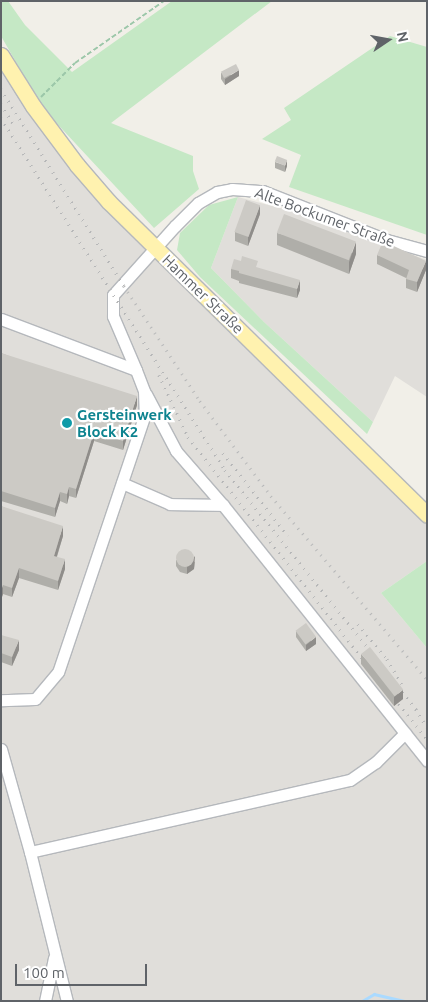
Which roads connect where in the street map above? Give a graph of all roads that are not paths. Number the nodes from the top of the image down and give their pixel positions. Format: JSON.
{"nodes":[{"id":1,"x":1,"y":55,"type":"edge"},
{"id":2,"x":156,"y":248,"type":"junction"},
{"id":3,"x":427,"y":251,"type":"edge"},
{"id":4,"x":1,"y":319,"type":"edge"},
{"id":5,"x":136,"y":370,"type":"junction"},
{"id":6,"x":144,"y":391,"type":"junction"},
{"id":7,"x":122,"y":483,"type":"junction"},
{"id":8,"x":223,"y":506,"type":"junction"},
{"id":9,"x":427,"y":515,"type":"edge"},
{"id":10,"x":1,"y":700,"type":"edge"},
{"id":11,"x":405,"y":733,"type":"junction"},
{"id":12,"x":1,"y":749,"type":"edge"},
{"id":13,"x":427,"y":761,"type":"edge"},
{"id":14,"x":30,"y":852,"type":"junction"},
{"id":15,"x":55,"y":954,"type":"junction"},
{"id":16,"x":45,"y":1001,"type":"edge"},
{"id":17,"x":67,"y":1001,"type":"edge"}],
"edges":[{"from":1,"to":2,"type":"main road","name":"Hammer Straße"},
{"from":2,"to":3,"type":"street","name":"Alte Bockumer Straße"},
{"from":2,"to":5,"type":"street","name":"Alte Bockumer Straße"},
{"from":2,"to":9,"type":"main road","name":"Hammer Straße"},
{"from":4,"to":5,"type":"street"},
{"from":5,"to":6,"type":"street","name":"Alte Bockumer Straße"},
{"from":6,"to":7,"type":"street"},
{"from":6,"to":8,"type":"street"},
{"from":7,"to":8,"type":"street"},
{"from":7,"to":10,"type":"street"},
{"from":8,"to":11,"type":"street"},
{"from":11,"to":13,"type":"street"},
{"from":11,"to":14,"type":"street"},
{"from":12,"to":14,"type":"street"},
{"from":14,"to":15,"type":"street"},
{"from":15,"to":16,"type":"street"},
{"from":15,"to":17,"type":"street"}]}
